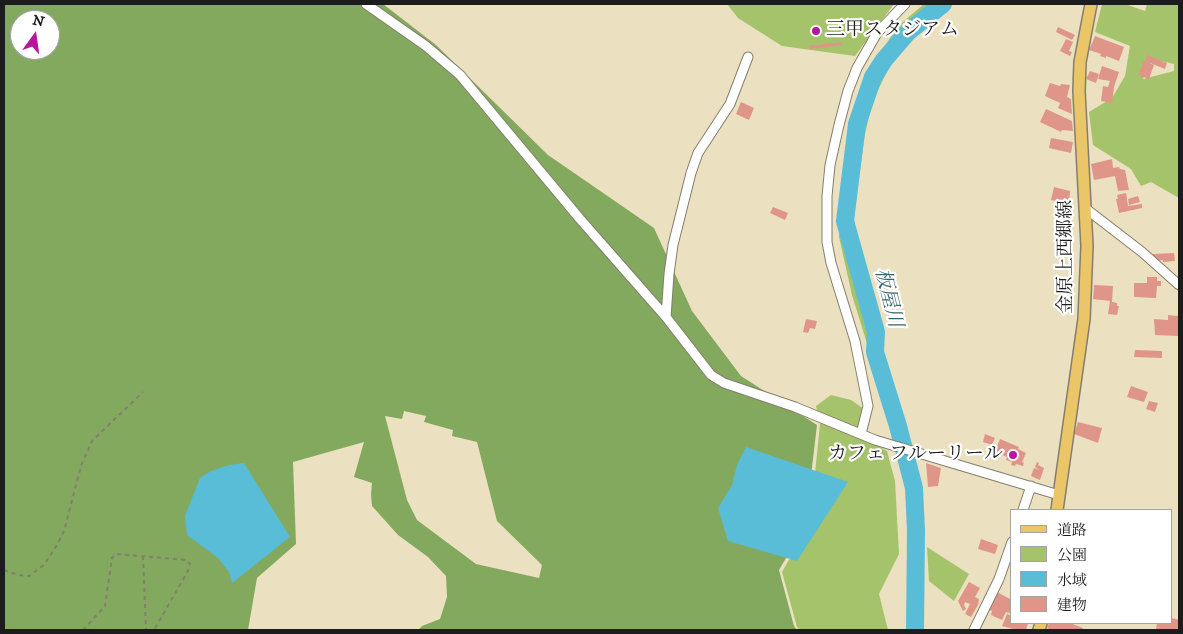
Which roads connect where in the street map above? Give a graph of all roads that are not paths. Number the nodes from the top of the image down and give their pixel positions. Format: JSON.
{"nodes":[{"id":1,"x":366,"y":4,"type":"edge"},
{"id":2,"x":905,"y":4,"type":"edge"},
{"id":3,"x":1091,"y":4,"type":"edge"},
{"id":4,"x":748,"y":57,"type":"dead end"},
{"id":5,"x":1085,"y":208,"type":"junction"},
{"id":6,"x":1179,"y":285,"type":"edge"},
{"id":7,"x":666,"y":317,"type":"junction"},
{"id":8,"x":860,"y":434,"type":"junction"},
{"id":9,"x":1031,"y":486,"type":"junction"},
{"id":10,"x":1059,"y":495,"type":"junction"},
{"id":11,"x":1023,"y":509,"type":"edge"},
{"id":12,"x":1057,"y":509,"type":"edge"},
{"id":13,"x":1010,"y":548,"type":"edge"},
{"id":14,"x":974,"y":630,"type":"edge"}],
"edges":[{"from":1,"to":7,"type":"street"},
{"from":2,"to":8,"type":"street"},
{"from":3,"to":5,"type":"main road","name":"金原上西郷線"},
{"from":4,"to":7,"type":"street"},
{"from":5,"to":6,"type":"street"},
{"from":5,"to":10,"type":"main road","name":"金原上西郷線"},
{"from":7,"to":8,"type":"street"},
{"from":8,"to":9,"type":"street"},
{"from":9,"to":10,"type":"street"},
{"from":9,"to":11,"type":"street"},
{"from":10,"to":12,"type":"main road","name":"金原上西郷線"},
{"from":13,"to":14,"type":"street"}]}
